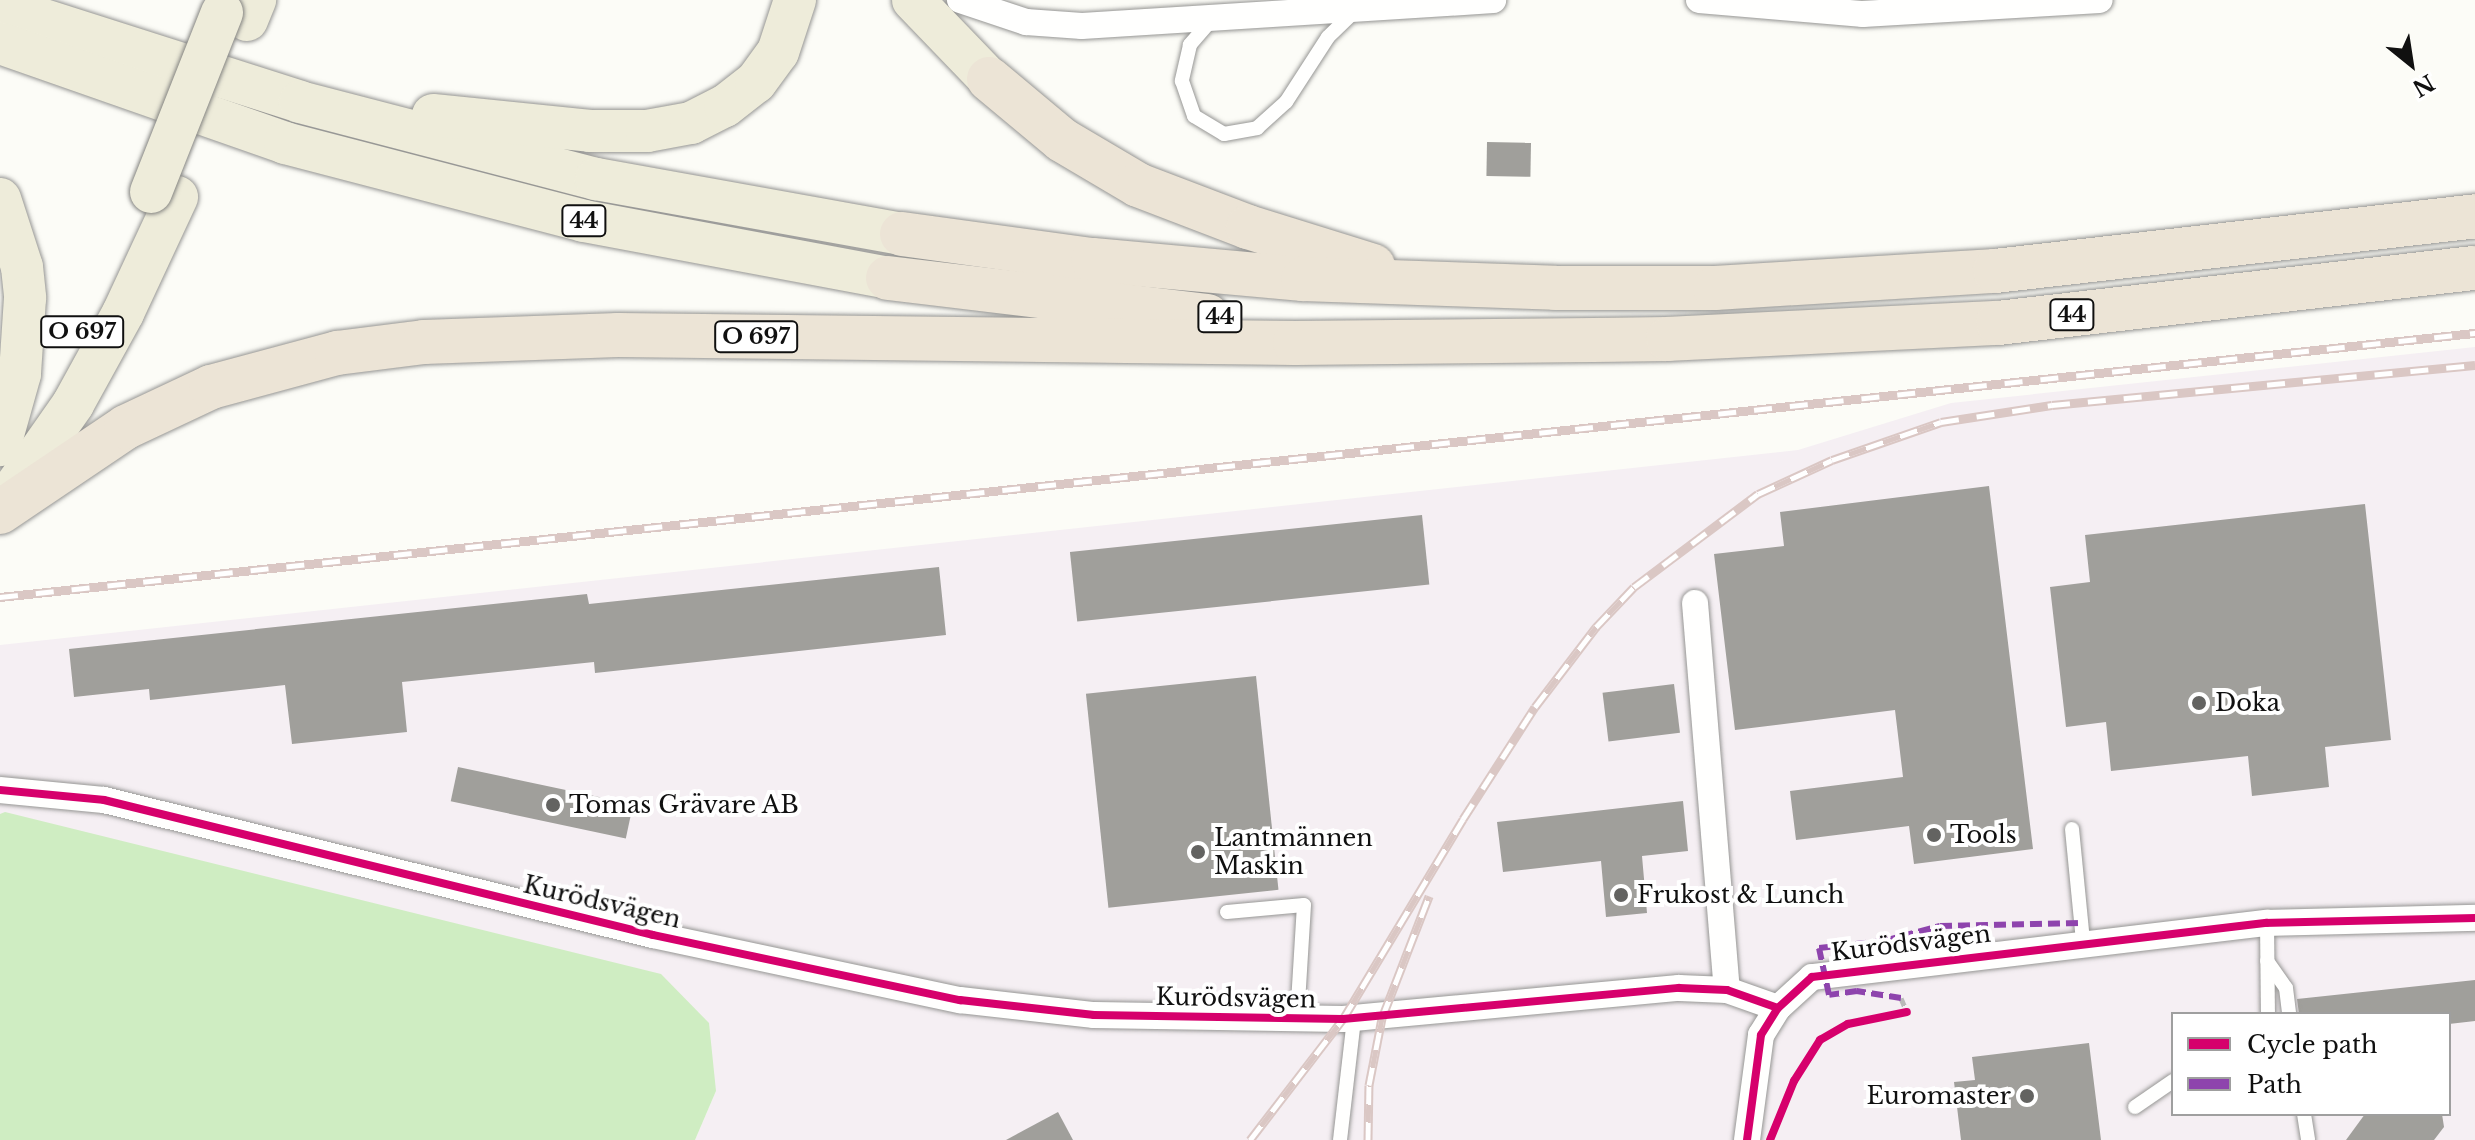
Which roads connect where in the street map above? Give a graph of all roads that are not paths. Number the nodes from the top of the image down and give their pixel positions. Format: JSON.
{"nodes":[{"id":1,"x":795,"y":0,"type":"edge"},
{"id":2,"x":913,"y":0,"type":"edge"},
{"id":3,"x":960,"y":0,"type":"edge"},
{"id":4,"x":1493,"y":0,"type":"edge"},
{"id":5,"x":1699,"y":0,"type":"edge"},
{"id":6,"x":2100,"y":0,"type":"edge"},
{"id":7,"x":0,"y":6,"type":"edge"},
{"id":8,"x":1360,"y":6,"type":"junction"},
{"id":9,"x":238,"y":8,"type":"edge"},
{"id":10,"x":1214,"y":17,"type":"junction"},
{"id":11,"x":0,"y":43,"type":"edge"},
{"id":12,"x":989,"y":79,"type":"joint"},
{"id":13,"x":300,"y":102,"type":"junction"},
{"id":14,"x":164,"y":194,"type":"junction"},
{"id":15,"x":0,"y":199,"type":"edge"},
{"id":16,"x":2475,"y":216,"type":"edge"},
{"id":17,"x":902,"y":234,"type":"joint"},
{"id":18,"x":2475,"y":268,"type":"edge"},
{"id":19,"x":888,"y":278,"type":"joint"},
{"id":20,"x":1433,"y":285,"type":"junction"},
{"id":21,"x":1552,"y":340,"type":"junction"},
{"id":22,"x":0,"y":445,"type":"edge"},
{"id":23,"x":0,"y":465,"type":"edge"},
{"id":24,"x":0,"y":510,"type":"edge"},
{"id":25,"x":1695,"y":603,"type":"dead end"},
{"id":26,"x":0,"y":790,"type":"edge"},
{"id":27,"x":2072,"y":829,"type":"dead end"},
{"id":28,"x":1227,"y":912,"type":"dead end"},
{"id":29,"x":2475,"y":918,"type":"edge"},
{"id":30,"x":2267,"y":923,"type":"junction"},
{"id":31,"x":2083,"y":941,"type":"junction"},
{"id":32,"x":2266,"y":961,"type":"junction"},
{"id":33,"x":1727,"y":990,"type":"junction"},
{"id":34,"x":1778,"y":1008,"type":"junction"},
{"id":35,"x":2268,"y":1012,"type":"edge"},
{"id":36,"x":2289,"y":1012,"type":"edge"},
{"id":37,"x":1297,"y":1019,"type":"junction"},
{"id":38,"x":1354,"y":1019,"type":"junction"},
{"id":39,"x":2171,"y":1082,"type":"edge"},
{"id":40,"x":2135,"y":1107,"type":"dead end"},
{"id":41,"x":2304,"y":1116,"type":"edge"},
{"id":42,"x":1340,"y":1140,"type":"edge"},
{"id":43,"x":1747,"y":1140,"type":"edge"},
{"id":44,"x":2308,"y":1140,"type":"edge"}],
"edges":[{"from":1,"to":13,"type":"main road"},
{"from":2,"to":12,"type":"main road"},
{"from":3,"to":10,"type":"street"},
{"from":4,"to":8,"type":"street"},
{"from":5,"to":6,"type":"street"},
{"from":7,"to":13,"type":"main road","number":"44"},
{"from":8,"to":10,"type":"street"},
{"from":8,"to":10,"type":"lane"},
{"from":9,"to":14,"type":"main road","number":"O 697","bridge":true},
{"from":11,"to":19,"type":"main road","number":"44"},
{"from":12,"to":20,"type":"highway"},
{"from":13,"to":17,"type":"main road","number":"44"},
{"from":14,"to":23,"type":"main road","number":"O 697"},
{"from":14,"to":24,"type":"main road"},
{"from":15,"to":22,"type":"main road"},
{"from":16,"to":20,"type":"highway","number":"44"},
{"from":17,"to":20,"type":"highway","number":"44"},
{"from":18,"to":21,"type":"highway","number":"44"},
{"from":19,"to":21,"type":"highway","number":"44"},
{"from":21,"to":24,"type":"highway","number":"O 697"},
{"from":25,"to":33,"type":"street"},
{"from":26,"to":37,"type":"street","name":"Kurödsvägen"},
{"from":27,"to":31,"type":"lane"},
{"from":28,"to":37,"type":"lane"},
{"from":29,"to":30,"type":"street","name":"Kurödsvägen"},
{"from":30,"to":31,"type":"street","name":"Kurödsvägen"},
{"from":30,"to":32,"type":"lane"},
{"from":31,"to":34,"type":"street","name":"Kurödsvägen"},
{"from":32,"to":35,"type":"lane"},
{"from":32,"to":36,"type":"lane"},
{"from":33,"to":34,"type":"street","name":"Kurödsvägen"},
{"from":33,"to":38,"type":"street","name":"Kurödsvägen"},
{"from":34,"to":43,"type":"street"},
{"from":37,"to":38,"type":"street","name":"Kurödsvägen"},
{"from":38,"to":42,"type":"lane"},
{"from":39,"to":40,"type":"lane"},
{"from":41,"to":44,"type":"lane"}]}
